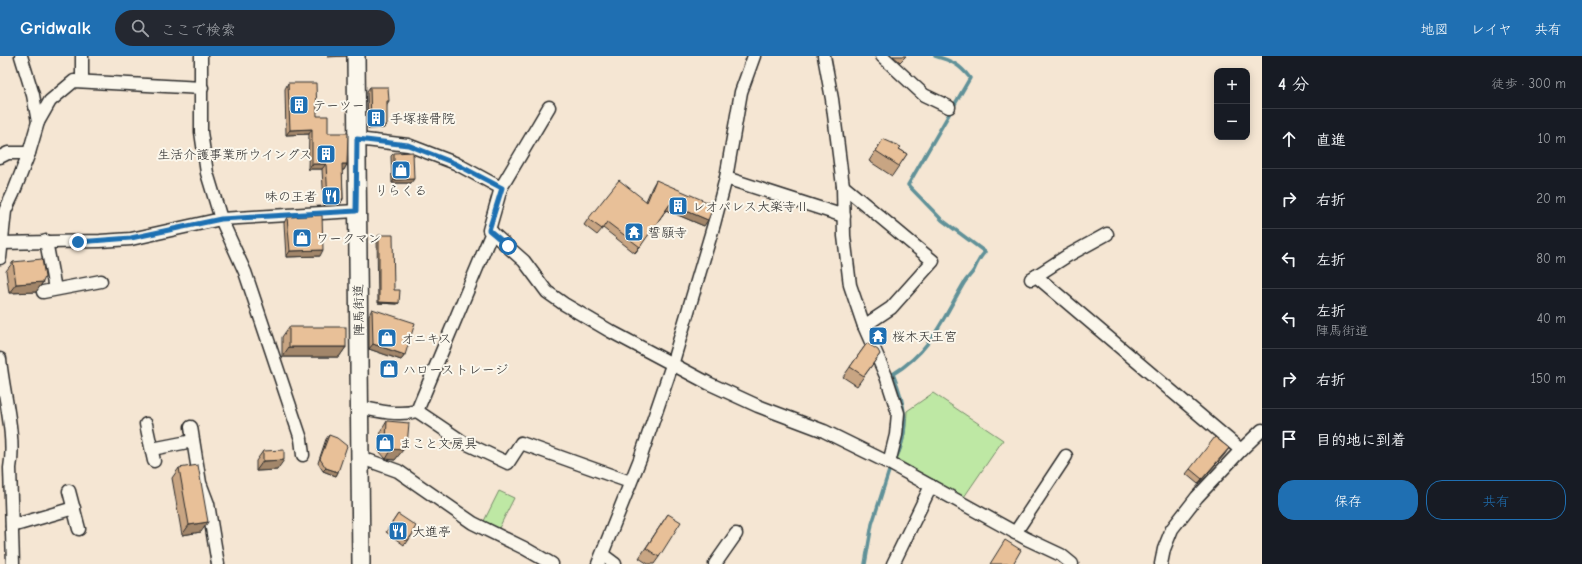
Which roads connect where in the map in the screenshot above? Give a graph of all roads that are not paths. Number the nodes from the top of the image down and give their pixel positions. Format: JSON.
{"nodes":[{"id":1,"x":21,"y":56,"type":"edge"},
{"id":2,"x":82,"y":56,"type":"edge"},
{"id":3,"x":201,"y":56,"type":"edge"},
{"id":4,"x":356,"y":56,"type":"edge"},
{"id":5,"x":824,"y":56,"type":"edge"},
{"id":6,"x":882,"y":56,"type":"edge"},
{"id":7,"x":750,"y":58,"type":"edge"},
{"id":8,"x":82,"y":81,"type":"junction"},
{"id":9,"x":202,"y":88,"type":"junction"},
{"id":10,"x":549,"y":107,"type":"dead end"},
{"id":11,"x":949,"y":108,"type":"dead end"},
{"id":12,"x":38,"y":122,"type":"junction"},
{"id":13,"x":357,"y":139,"type":"junction"},
{"id":14,"x":29,"y":153,"type":"junction"},
{"id":15,"x":0,"y":157,"type":"edge"},
{"id":16,"x":726,"y":178,"type":"junction"},
{"id":17,"x":843,"y":186,"type":"junction"},
{"id":18,"x":502,"y":188,"type":"junction"},
{"id":19,"x":356,"y":211,"type":"junction"},
{"id":20,"x":844,"y":216,"type":"junction"},
{"id":21,"x":221,"y":219,"type":"junction"},
{"id":22,"x":492,"y":232,"type":"junction"},
{"id":23,"x":1107,"y":234,"type":"dead end"},
{"id":24,"x":46,"y":241,"type":"junction"},
{"id":25,"x":1,"y":242,"type":"edge"},
{"id":26,"x":0,"y":258,"type":"edge"},
{"id":27,"x":100,"y":281,"type":"dead end"},
{"id":28,"x":55,"y":289,"type":"junction"},
{"id":29,"x":43,"y":292,"type":"edge"},
{"id":30,"x":864,"y":326,"type":"junction"},
{"id":31,"x":672,"y":365,"type":"junction"},
{"id":32,"x":0,"y":366,"type":"edge"},
{"id":33,"x":359,"y":407,"type":"junction"},
{"id":34,"x":417,"y":411,"type":"junction"},
{"id":35,"x":146,"y":424,"type":"dead end"},
{"id":36,"x":191,"y":427,"type":"dead end"},
{"id":37,"x":1261,"y":433,"type":"edge"},
{"id":38,"x":193,"y":441,"type":"junction"},
{"id":39,"x":152,"y":449,"type":"junction"},
{"id":40,"x":1241,"y":450,"type":"junction"},
{"id":41,"x":303,"y":455,"type":"dead end"},
{"id":42,"x":1066,"y":456,"type":"dead end"},
{"id":43,"x":360,"y":457,"type":"junction"},
{"id":44,"x":12,"y":459,"type":"junction"},
{"id":45,"x":154,"y":461,"type":"dead end"},
{"id":46,"x":0,"y":463,"type":"edge"},
{"id":47,"x":889,"y":463,"type":"junction"},
{"id":48,"x":630,"y":482,"type":"junction"},
{"id":49,"x":931,"y":486,"type":"junction"},
{"id":50,"x":69,"y":491,"type":"dead end"},
{"id":51,"x":74,"y":508,"type":"junction"},
{"id":52,"x":12,"y":526,"type":"junction"},
{"id":53,"x":79,"y":529,"type":"dead end"},
{"id":54,"x":1015,"y":533,"type":"junction"},
{"id":55,"x":736,"y":534,"type":"dead end"},
{"id":56,"x":601,"y":559,"type":"edge"},
{"id":57,"x":13,"y":564,"type":"edge"},
{"id":58,"x":218,"y":564,"type":"edge"},
{"id":59,"x":361,"y":564,"type":"edge"},
{"id":60,"x":552,"y":564,"type":"edge"},
{"id":61,"x":615,"y":564,"type":"edge"},
{"id":62,"x":715,"y":564,"type":"edge"},
{"id":63,"x":893,"y":564,"type":"edge"},
{"id":64,"x":1072,"y":564,"type":"edge"},
{"id":65,"x":1161,"y":564,"type":"edge"}],
"edges":[{"from":1,"to":12,"type":"street"},
{"from":2,"to":8,"type":"street"},
{"from":3,"to":9,"type":"street"},
{"from":4,"to":13,"type":"main road","name":"陣馬街道"},
{"from":5,"to":17,"type":"street"},
{"from":6,"to":11,"type":"street"},
{"from":7,"to":16,"type":"street"},
{"from":8,"to":9,"type":"street"},
{"from":8,"to":12,"type":"street"},
{"from":9,"to":21,"type":"street"},
{"from":10,"to":18,"type":"street"},
{"from":12,"to":14,"type":"street"},
{"from":13,"to":18,"type":"street"},
{"from":13,"to":19,"type":"main road","name":"陣馬街道"},
{"from":14,"to":15,"type":"street"},
{"from":14,"to":25,"type":"street"},
{"from":16,"to":20,"type":"street"},
{"from":16,"to":31,"type":"street"},
{"from":17,"to":20,"type":"street"},
{"from":17,"to":30,"type":"street"},
{"from":18,"to":22,"type":"street"},
{"from":19,"to":21,"type":"street"},
{"from":19,"to":33,"type":"main road","name":"陣馬街道"},
{"from":20,"to":30,"type":"street"},
{"from":21,"to":24,"type":"street"},
{"from":21,"to":41,"type":"street"},
{"from":22,"to":31,"type":"street"},
{"from":22,"to":34,"type":"street"},
{"from":23,"to":40,"type":"street"},
{"from":24,"to":25,"type":"street"},
{"from":24,"to":28,"type":"street"},
{"from":25,"to":26,"type":"street"},
{"from":27,"to":28,"type":"street"},
{"from":28,"to":29,"type":"street"},
{"from":30,"to":47,"type":"street"},
{"from":31,"to":47,"type":"street"},
{"from":31,"to":48,"type":"street"},
{"from":32,"to":44,"type":"street"},
{"from":33,"to":34,"type":"street"},
{"from":33,"to":43,"type":"main road","name":"陣馬街道"},
{"from":34,"to":48,"type":"street"},
{"from":35,"to":39,"type":"street"},
{"from":36,"to":38,"type":"street"},
{"from":37,"to":40,"type":"street"},
{"from":38,"to":39,"type":"street"},
{"from":38,"to":58,"type":"street"},
{"from":39,"to":45,"type":"street"},
{"from":40,"to":65,"type":"street"},
{"from":42,"to":54,"type":"street"},
{"from":43,"to":59,"type":"main road","name":"陣馬街道"},
{"from":43,"to":60,"type":"street"},
{"from":44,"to":46,"type":"street"},
{"from":44,"to":52,"type":"street"},
{"from":47,"to":49,"type":"street"},
{"from":48,"to":56,"type":"street"},
{"from":49,"to":54,"type":"street"},
{"from":49,"to":63,"type":"street"},
{"from":50,"to":51,"type":"street"},
{"from":51,"to":52,"type":"street"},
{"from":51,"to":53,"type":"street"},
{"from":52,"to":57,"type":"street"},
{"from":54,"to":64,"type":"street"},
{"from":55,"to":62,"type":"street"},
{"from":56,"to":61,"type":"street"}]}
